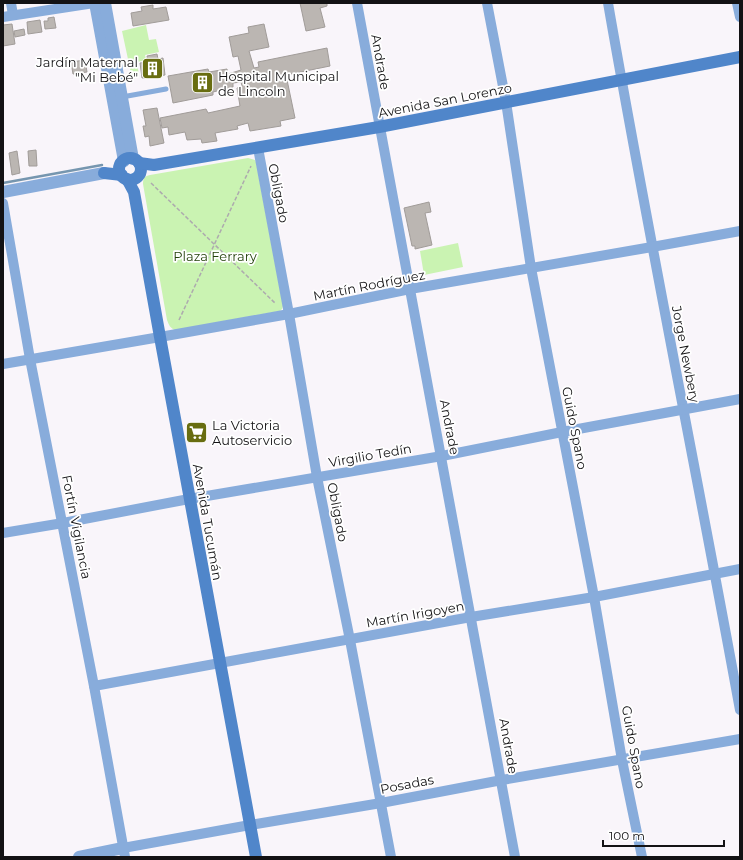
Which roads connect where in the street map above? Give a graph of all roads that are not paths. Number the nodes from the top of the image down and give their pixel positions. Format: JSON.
{"nodes":[{"id":1,"x":11,"y":3,"type":"edge"},
{"id":2,"x":95,"y":3,"type":"edge"},
{"id":3,"x":105,"y":3,"type":"edge"},
{"id":4,"x":357,"y":3,"type":"edge"},
{"id":5,"x":487,"y":3,"type":"edge"},
{"id":6,"x":608,"y":3,"type":"edge"},
{"id":7,"x":737,"y":3,"type":"edge"},
{"id":8,"x":8,"y":16,"type":"edge"},
{"id":9,"x":740,"y":17,"type":"edge"},
{"id":10,"x":740,"y":57,"type":"edge"},
{"id":11,"x":621,"y":81,"type":"junction"},
{"id":12,"x":166,"y":89,"type":"dead end"},
{"id":13,"x":122,"y":97,"type":"junction"},
{"id":14,"x":506,"y":102,"type":"junction"},
{"id":15,"x":379,"y":127,"type":"junction"},
{"id":16,"x":258,"y":148,"type":"junction"},
{"id":17,"x":130,"y":169,"type":"junction"},
{"id":18,"x":104,"y":173,"type":"joint"},
{"id":19,"x":3,"y":192,"type":"edge"},
{"id":20,"x":3,"y":203,"type":"edge"},
{"id":21,"x":740,"y":231,"type":"edge"},
{"id":22,"x":652,"y":247,"type":"junction"},
{"id":23,"x":531,"y":268,"type":"junction"},
{"id":24,"x":410,"y":289,"type":"junction"},
{"id":25,"x":289,"y":314,"type":"junction"},
{"id":26,"x":160,"y":337,"type":"junction"},
{"id":27,"x":30,"y":359,"type":"junction"},
{"id":28,"x":3,"y":364,"type":"edge"},
{"id":29,"x":740,"y":399,"type":"edge"},
{"id":30,"x":684,"y":410,"type":"junction"},
{"id":31,"x":562,"y":432,"type":"junction"},
{"id":32,"x":442,"y":456,"type":"junction"},
{"id":33,"x":317,"y":477,"type":"junction"},
{"id":34,"x":189,"y":499,"type":"junction"},
{"id":35,"x":63,"y":523,"type":"junction"},
{"id":36,"x":3,"y":533,"type":"edge"},
{"id":37,"x":740,"y":569,"type":"edge"},
{"id":38,"x":715,"y":573,"type":"junction"},
{"id":39,"x":594,"y":597,"type":"junction"},
{"id":40,"x":471,"y":617,"type":"junction"},
{"id":41,"x":350,"y":640,"type":"junction"},
{"id":42,"x":220,"y":663,"type":"junction"},
{"id":43,"x":94,"y":686,"type":"junction"},
{"id":44,"x":740,"y":710,"type":"edge"},
{"id":45,"x":740,"y":739,"type":"edge"},
{"id":46,"x":622,"y":760,"type":"junction"},
{"id":47,"x":502,"y":780,"type":"junction"},
{"id":48,"x":381,"y":803,"type":"junction"},
{"id":49,"x":250,"y":825,"type":"junction"},
{"id":50,"x":124,"y":853,"type":"edge"},
{"id":51,"x":79,"y":857,"type":"edge"},
{"id":52,"x":256,"y":857,"type":"edge"},
{"id":53,"x":391,"y":857,"type":"edge"},
{"id":54,"x":515,"y":857,"type":"edge"},
{"id":55,"x":642,"y":857,"type":"edge"}],
"edges":[{"from":1,"to":8,"type":"street"},
{"from":2,"to":8,"type":"street"},
{"from":2,"to":17,"type":"street"},
{"from":3,"to":13,"type":"street"},
{"from":4,"to":15,"type":"street","name":"Andrade"},
{"from":5,"to":14,"type":"street","name":"Guido Spano"},
{"from":6,"to":11,"type":"street","name":"Jorge Newbery"},
{"from":7,"to":9,"type":"street"},
{"from":10,"to":11,"type":"main road","name":"Avenida San Lorenzo"},
{"from":11,"to":14,"type":"main road","name":"Avenida San Lorenzo"},
{"from":11,"to":22,"type":"street","name":"Jorge Newbery"},
{"from":12,"to":13,"type":"lane"},
{"from":13,"to":17,"type":"street"},
{"from":14,"to":15,"type":"main road","name":"Avenida San Lorenzo"},
{"from":14,"to":23,"type":"street","name":"Guido Spano"},
{"from":15,"to":16,"type":"main road","name":"Avenida San Lorenzo"},
{"from":15,"to":24,"type":"street","name":"Andrade"},
{"from":16,"to":17,"type":"main road","name":"Avenida San Lorenzo"},
{"from":16,"to":25,"type":"street","name":"Obligado"},
{"from":17,"to":18,"type":"main road","name":"Avenida San Lorenzo"},
{"from":17,"to":26,"type":"main road","name":"Avenida Tucumán"},
{"from":18,"to":19,"type":"street"},
{"from":20,"to":27,"type":"street","name":"Fortín Vigilancia"},
{"from":21,"to":22,"type":"street","name":"Martín Rodríguez"},
{"from":22,"to":23,"type":"street","name":"Martín Rodríguez"},
{"from":22,"to":30,"type":"street","name":"Jorge Newbery"},
{"from":23,"to":24,"type":"street","name":"Martín Rodríguez"},
{"from":23,"to":31,"type":"street","name":"Guido Spano"},
{"from":24,"to":25,"type":"street","name":"Martín Rodríguez"},
{"from":24,"to":32,"type":"street","name":"Andrade"},
{"from":25,"to":26,"type":"street","name":"Martín Rodríguez"},
{"from":25,"to":33,"type":"street","name":"Obligado"},
{"from":26,"to":27,"type":"street","name":"Martín Rodríguez"},
{"from":26,"to":34,"type":"main road","name":"Avenida Tucumán"},
{"from":27,"to":28,"type":"street","name":"Martín Rodríguez"},
{"from":27,"to":35,"type":"street","name":"Fortín Vigilancia"},
{"from":29,"to":30,"type":"street","name":"Virgilio Tedín"},
{"from":30,"to":31,"type":"street","name":"Virgilio Tedín"},
{"from":30,"to":38,"type":"street","name":"Jorge Newbery"},
{"from":31,"to":32,"type":"street","name":"Virgilio Tedín"},
{"from":31,"to":39,"type":"street","name":"Guido Spano"},
{"from":32,"to":33,"type":"street","name":"Virgilio Tedín"},
{"from":32,"to":40,"type":"street","name":"Andrade"},
{"from":33,"to":34,"type":"street","name":"Virgilio Tedín"},
{"from":33,"to":41,"type":"street","name":"Obligado"},
{"from":34,"to":35,"type":"street","name":"Virgilio Tedín"},
{"from":34,"to":42,"type":"main road","name":"Avenida Tucumán"},
{"from":35,"to":36,"type":"street","name":"Virgilio Tedín"},
{"from":35,"to":43,"type":"street","name":"Fortín Vigilancia"},
{"from":37,"to":38,"type":"street","name":"Martín Irigoyen"},
{"from":38,"to":39,"type":"street","name":"Martín Irigoyen"},
{"from":38,"to":44,"type":"street","name":"Jorge Newbery"},
{"from":39,"to":40,"type":"street","name":"Martín Irigoyen"},
{"from":39,"to":46,"type":"street","name":"Guido Spano"},
{"from":40,"to":41,"type":"street","name":"Martín Irigoyen"},
{"from":40,"to":47,"type":"street","name":"Andrade"},
{"from":41,"to":42,"type":"street","name":"Martín Irigoyen"},
{"from":41,"to":48,"type":"street","name":"Obligado"},
{"from":42,"to":43,"type":"street","name":"Martín Irigoyen"},
{"from":42,"to":49,"type":"main road","name":"Avenida Tucumán"},
{"from":43,"to":50,"type":"street","name":"Fortín Vigilancia"},
{"from":45,"to":46,"type":"street","name":"Posadas"},
{"from":46,"to":47,"type":"street","name":"Posadas"},
{"from":46,"to":55,"type":"street","name":"Guido Spano"},
{"from":47,"to":48,"type":"street","name":"Posadas"},
{"from":47,"to":54,"type":"street","name":"Andrade"},
{"from":48,"to":49,"type":"street","name":"Posadas"},
{"from":48,"to":53,"type":"street","name":"Obligado"},
{"from":49,"to":50,"type":"street","name":"Posadas"},
{"from":49,"to":52,"type":"main road","name":"Avenida Tucumán"},
{"from":50,"to":51,"type":"street","name":"Posadas"}]}
